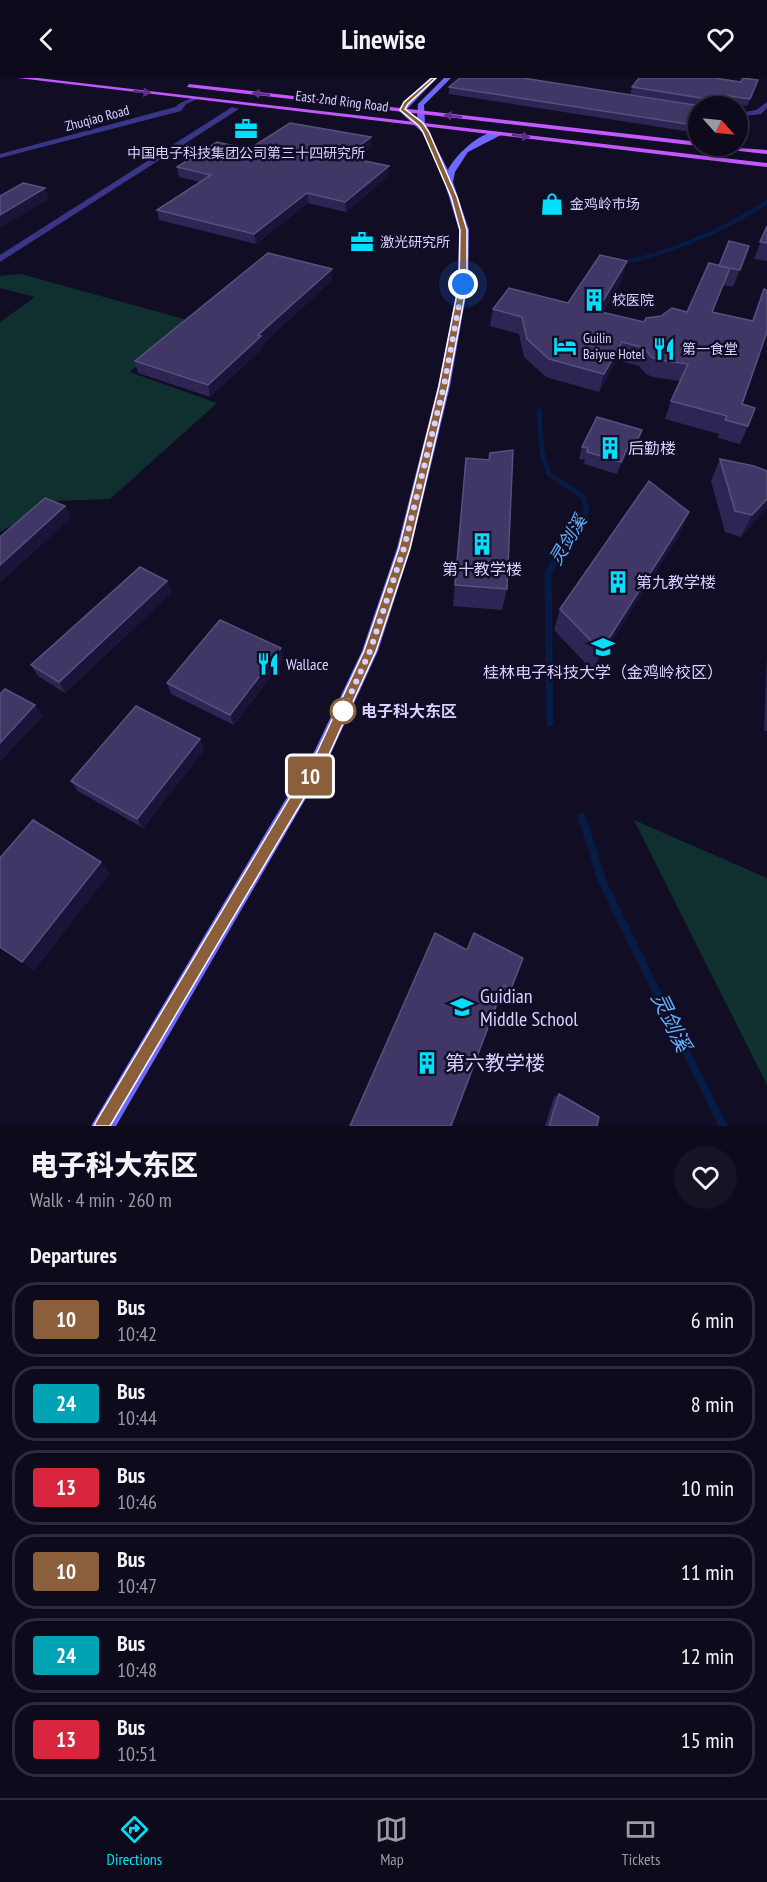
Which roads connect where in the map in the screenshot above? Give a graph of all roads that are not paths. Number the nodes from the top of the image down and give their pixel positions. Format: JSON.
{"nodes":[{"id":1,"x":21,"y":78,"type":"edge"},
{"id":2,"x":434,"y":78,"type":"edge"},
{"id":3,"x":448,"y":78,"type":"edge"},
{"id":4,"x":177,"y":85,"type":"dead end"},
{"id":5,"x":197,"y":98,"type":"junction"},
{"id":6,"x":767,"y":104,"type":"edge"},
{"id":7,"x":235,"y":109,"type":"dead end"},
{"id":8,"x":402,"y":110,"type":"junction"},
{"id":9,"x":748,"y":114,"type":"edge"},
{"id":10,"x":421,"y":118,"type":"junction"},
{"id":11,"x":660,"y":133,"type":"dead end"},
{"id":12,"x":499,"y":134,"type":"junction"},
{"id":13,"x":611,"y":134,"type":"junction"},
{"id":14,"x":688,"y":143,"type":"edge"},
{"id":15,"x":748,"y":150,"type":"edge"},
{"id":16,"x":767,"y":152,"type":"edge"},
{"id":17,"x":669,"y":153,"type":"junction"},
{"id":18,"x":0,"y":156,"type":"edge"},
{"id":19,"x":767,"y":165,"type":"edge"},
{"id":20,"x":724,"y":166,"type":"dead end"},
{"id":21,"x":449,"y":182,"type":"junction"},
{"id":22,"x":0,"y":259,"type":"edge"},
{"id":23,"x":103,"y":1126,"type":"edge"}],
"edges":[{"from":1,"to":5,"type":"main road","name":"East 2nd Ring Road","one_way":true},
{"from":2,"to":8,"type":"main road"},
{"from":3,"to":10,"type":"main road"},
{"from":8,"to":4,"type":"main road","name":"East 2nd Ring Road","one_way":true},
{"from":5,"to":10,"type":"main road","name":"East 2nd Ring Road"},
{"from":5,"to":18,"type":"street","name":"Zhuqiao Road"},
{"from":6,"to":9,"type":"street"},
{"from":7,"to":22,"type":"street"},
{"from":8,"to":10,"type":"main road","name":"East 2nd Ring Road"},
{"from":8,"to":10,"type":"main road"},
{"from":10,"to":12,"type":"main road","name":"East 2nd Ring Road"},
{"from":13,"to":10,"type":"main road","name":"East 2nd Ring Road","one_way":true},
{"from":10,"to":21,"type":"main road"},
{"from":11,"to":13,"type":"main road"},
{"from":12,"to":17,"type":"main road","name":"East 2nd Ring Road","one_way":true},
{"from":12,"to":21,"type":"main road"},
{"from":13,"to":14,"type":"main road","name":"East 2nd Ring Road"},
{"from":15,"to":16,"type":"main road"},
{"from":17,"to":19,"type":"main road","name":"East 2nd Ring Road"},
{"from":17,"to":20,"type":"main road"},
{"from":21,"to":23,"type":"main road"}]}
